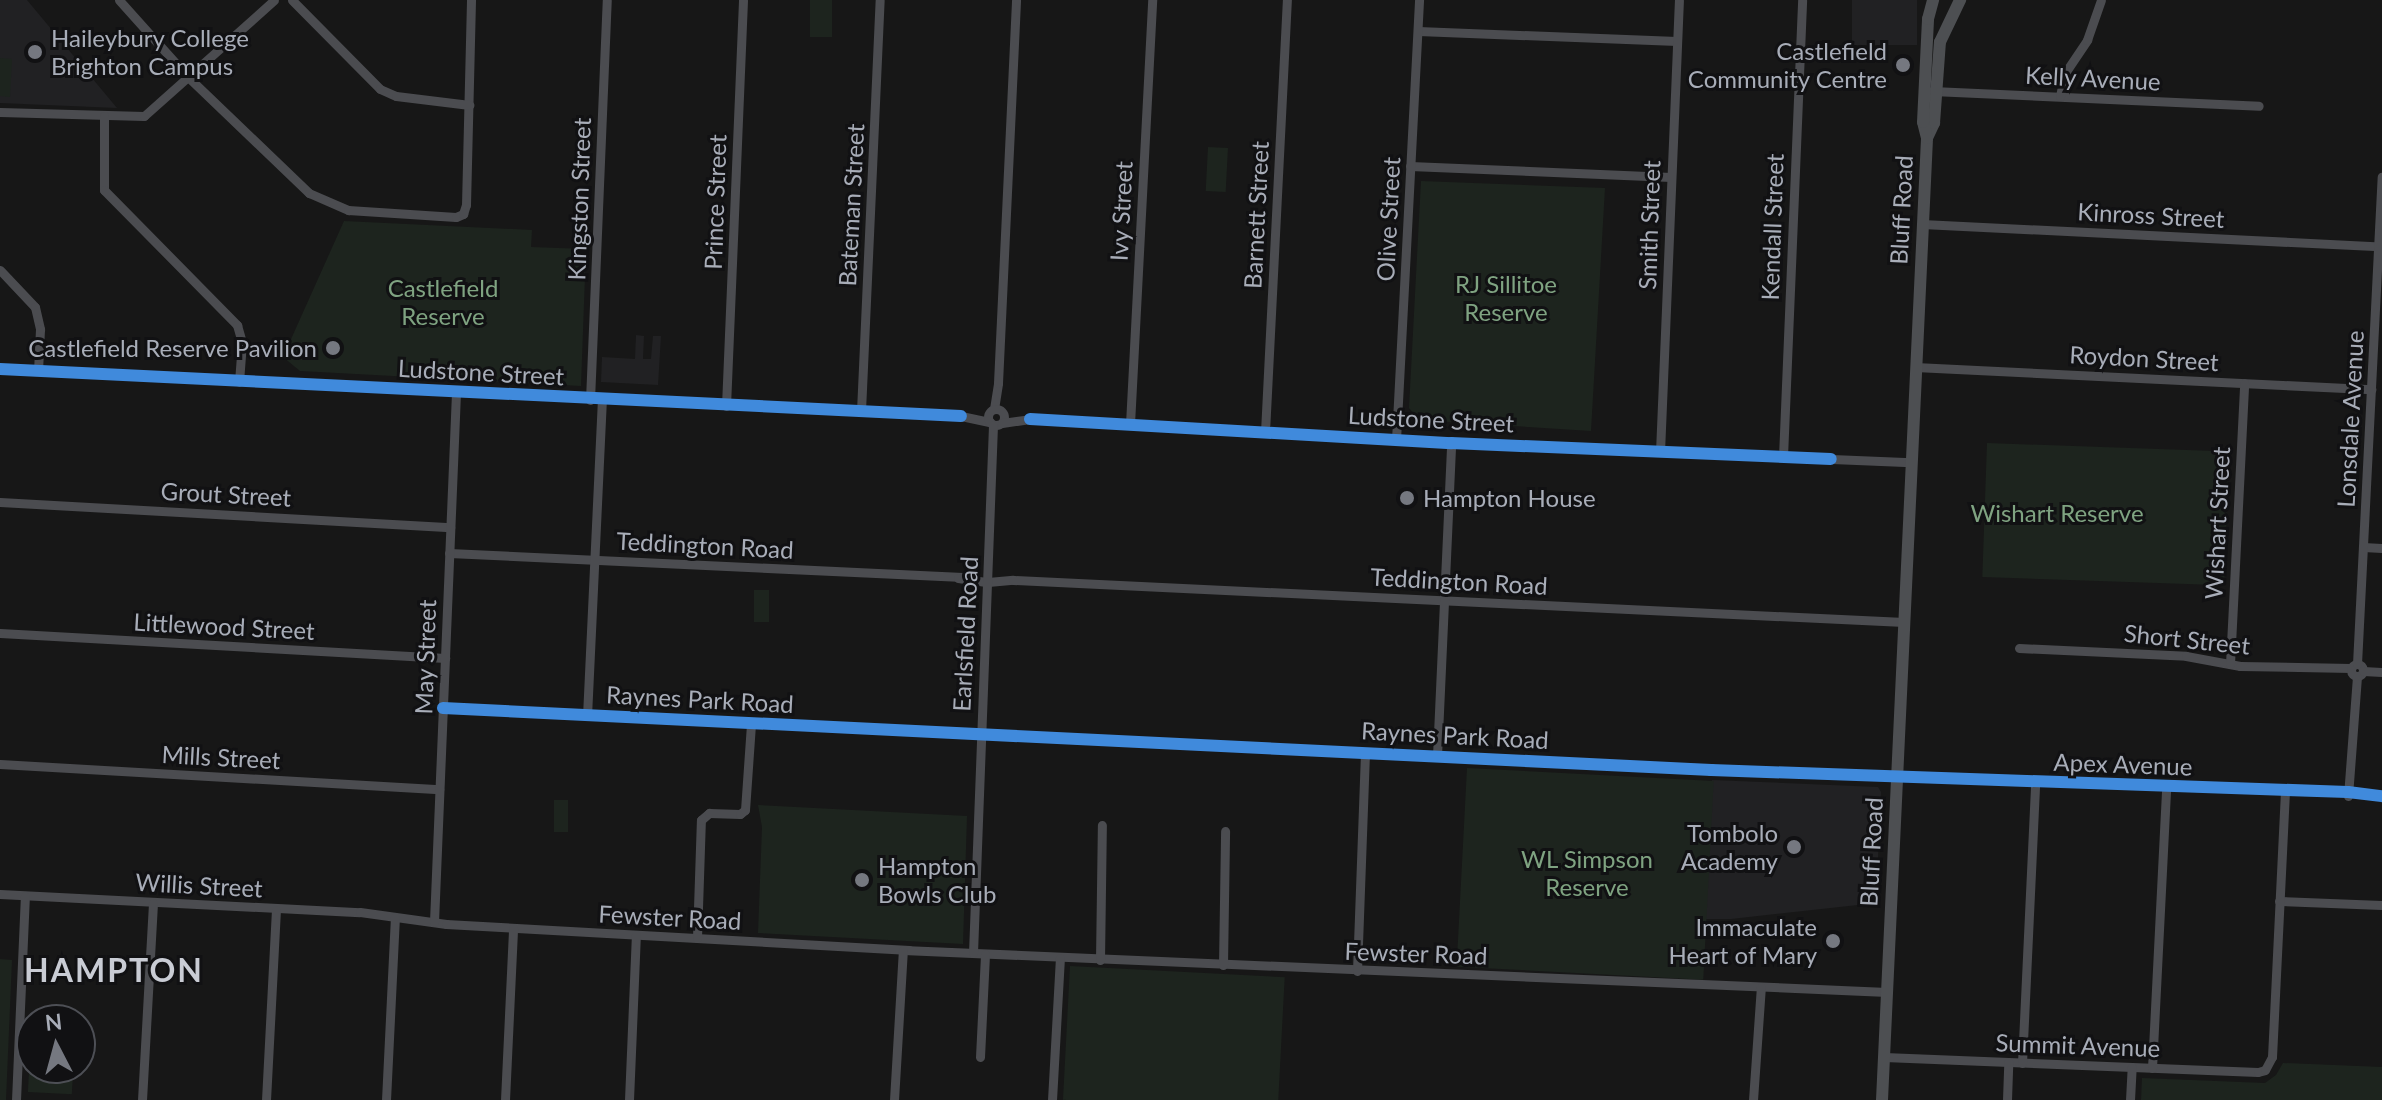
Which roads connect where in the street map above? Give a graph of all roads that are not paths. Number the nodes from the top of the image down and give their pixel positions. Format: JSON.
{"nodes":[{"id":1,"x":119,"y":0,"type":"edge"},
{"id":2,"x":274,"y":0,"type":"edge"},
{"id":3,"x":292,"y":0,"type":"edge"},
{"id":4,"x":471,"y":0,"type":"edge"},
{"id":5,"x":607,"y":0,"type":"edge"},
{"id":6,"x":743,"y":0,"type":"edge"},
{"id":7,"x":880,"y":0,"type":"edge"},
{"id":8,"x":1016,"y":0,"type":"edge"},
{"id":9,"x":1152,"y":0,"type":"edge"},
{"id":10,"x":1287,"y":0,"type":"edge"},
{"id":11,"x":1419,"y":0,"type":"edge"},
{"id":12,"x":1679,"y":0,"type":"edge"},
{"id":13,"x":1802,"y":0,"type":"edge"},
{"id":14,"x":1926,"y":0,"type":"edge"},
{"id":15,"x":1933,"y":0,"type":"edge"},
{"id":16,"x":1960,"y":0,"type":"edge"},
{"id":17,"x":2101,"y":0,"type":"edge"},
{"id":18,"x":1928,"y":23,"type":"junction"},
{"id":19,"x":1418,"y":31,"type":"junction"},
{"id":20,"x":1677,"y":41,"type":"junction"},
{"id":21,"x":188,"y":77,"type":"junction"},
{"id":22,"x":1931,"y":91,"type":"junction"},
{"id":23,"x":2060,"y":96,"type":"junction"},
{"id":24,"x":469,"y":105,"type":"junction"},
{"id":25,"x":2259,"y":106,"type":"dead end"},
{"id":26,"x":0,"y":112,"type":"edge"},
{"id":27,"x":104,"y":116,"type":"junction"},
{"id":28,"x":1410,"y":166,"type":"junction"},
{"id":29,"x":1671,"y":177,"type":"junction"},
{"id":30,"x":2382,"y":177,"type":"edge"},
{"id":31,"x":1922,"y":224,"type":"junction"},
{"id":32,"x":2379,"y":246,"type":"junction"},
{"id":33,"x":0,"y":270,"type":"edge"},
{"id":34,"x":1915,"y":367,"type":"junction"},
{"id":35,"x":0,"y":369,"type":"edge"},
{"id":36,"x":38,"y":371,"type":"junction"},
{"id":37,"x":239,"y":382,"type":"junction"},
{"id":38,"x":2244,"y":383,"type":"junction"},
{"id":39,"x":2371,"y":389,"type":"junction"},
{"id":40,"x":456,"y":393,"type":"junction"},
{"id":41,"x":590,"y":400,"type":"junction"},
{"id":42,"x":602,"y":400,"type":"junction"},
{"id":43,"x":726,"y":406,"type":"junction"},
{"id":44,"x":861,"y":411,"type":"junction"},
{"id":45,"x":996,"y":417,"type":"junction"},
{"id":46,"x":1130,"y":424,"type":"junction"},
{"id":47,"x":1265,"y":432,"type":"junction"},
{"id":48,"x":1396,"y":440,"type":"junction"},
{"id":49,"x":1451,"y":443,"type":"junction"},
{"id":50,"x":1660,"y":452,"type":"junction"},
{"id":51,"x":1783,"y":457,"type":"junction"},
{"id":52,"x":1911,"y":462,"type":"junction"},
{"id":53,"x":0,"y":502,"type":"edge"},
{"id":54,"x":450,"y":527,"type":"junction"},
{"id":55,"x":2363,"y":547,"type":"junction"},
{"id":56,"x":2382,"y":548,"type":"edge"},
{"id":57,"x":449,"y":553,"type":"junction"},
{"id":58,"x":595,"y":560,"type":"junction"},
{"id":59,"x":988,"y":579,"type":"junction"},
{"id":60,"x":1444,"y":601,"type":"junction"},
{"id":61,"x":1904,"y":622,"type":"junction"},
{"id":62,"x":0,"y":633,"type":"edge"},
{"id":63,"x":2019,"y":648,"type":"dead end"},
{"id":64,"x":445,"y":658,"type":"junction"},
{"id":65,"x":2230,"y":664,"type":"junction"},
{"id":66,"x":2357,"y":670,"type":"junction"},
{"id":67,"x":2382,"y":672,"type":"edge"},
{"id":68,"x":443,"y":708,"type":"junction"},
{"id":69,"x":587,"y":716,"type":"junction"},
{"id":70,"x":751,"y":724,"type":"junction"},
{"id":71,"x":980,"y":734,"type":"junction"},
{"id":72,"x":1365,"y":753,"type":"junction"},
{"id":73,"x":1437,"y":756,"type":"junction"},
{"id":74,"x":0,"y":764,"type":"edge"},
{"id":75,"x":1897,"y":778,"type":"junction"},
{"id":76,"x":2035,"y":783,"type":"junction"},
{"id":77,"x":2166,"y":788,"type":"junction"},
{"id":78,"x":439,"y":789,"type":"junction"},
{"id":79,"x":2285,"y":792,"type":"junction"},
{"id":80,"x":2348,"y":794,"type":"joint"},
{"id":81,"x":1102,"y":825,"type":"dead end"},
{"id":82,"x":1225,"y":831,"type":"dead end"},
{"id":83,"x":0,"y":894,"type":"edge"},
{"id":84,"x":25,"y":896,"type":"junction"},
{"id":85,"x":2279,"y":901,"type":"junction"},
{"id":86,"x":153,"y":903,"type":"junction"},
{"id":87,"x":2382,"y":905,"type":"edge"},
{"id":88,"x":276,"y":910,"type":"junction"},
{"id":89,"x":395,"y":917,"type":"junction"},
{"id":90,"x":434,"y":922,"type":"junction"},
{"id":91,"x":513,"y":928,"type":"junction"},
{"id":92,"x":636,"y":935,"type":"junction"},
{"id":93,"x":697,"y":938,"type":"junction"},
{"id":94,"x":903,"y":950,"type":"junction"},
{"id":95,"x":973,"y":953,"type":"junction"},
{"id":96,"x":985,"y":954,"type":"junction"},
{"id":97,"x":1060,"y":958,"type":"junction"},
{"id":98,"x":1100,"y":960,"type":"junction"},
{"id":99,"x":1223,"y":965,"type":"junction"},
{"id":100,"x":1357,"y":971,"type":"junction"},
{"id":101,"x":1761,"y":987,"type":"junction"},
{"id":102,"x":1887,"y":992,"type":"junction"},
{"id":103,"x":980,"y":1057,"type":"dead end"},
{"id":104,"x":1884,"y":1057,"type":"junction"},
{"id":105,"x":2008,"y":1062,"type":"junction"},
{"id":106,"x":2022,"y":1063,"type":"junction"},
{"id":107,"x":2132,"y":1067,"type":"junction"},
{"id":108,"x":2152,"y":1068,"type":"junction"},
{"id":109,"x":16,"y":1100,"type":"edge"},
{"id":110,"x":142,"y":1100,"type":"edge"},
{"id":111,"x":266,"y":1100,"type":"edge"},
{"id":112,"x":386,"y":1100,"type":"edge"},
{"id":113,"x":505,"y":1100,"type":"edge"},
{"id":114,"x":629,"y":1100,"type":"edge"},
{"id":115,"x":894,"y":1100,"type":"edge"},
{"id":116,"x":1052,"y":1100,"type":"edge"},
{"id":117,"x":1753,"y":1100,"type":"edge"},
{"id":118,"x":1882,"y":1100,"type":"edge"},
{"id":119,"x":2007,"y":1100,"type":"edge"},
{"id":120,"x":2130,"y":1100,"type":"edge"}],
"edges":[{"from":1,"to":21,"type":"street"},
{"from":2,"to":21,"type":"street"},
{"from":3,"to":24,"type":"street"},
{"from":4,"to":24,"type":"street"},
{"from":5,"to":41,"type":"street","name":"Kingston Street"},
{"from":6,"to":43,"type":"street","name":"Prince Street"},
{"from":7,"to":44,"type":"street","name":"Bateman Street"},
{"from":8,"to":45,"type":"street","name":"Earlsfield Road"},
{"from":9,"to":46,"type":"street","name":"Ivy Street"},
{"from":10,"to":47,"type":"street","name":"Barnett Street"},
{"from":11,"to":19,"type":"street","name":"Olive Street"},
{"from":12,"to":20,"type":"street","name":"Smith Street"},
{"from":13,"to":51,"type":"street","name":"Kendall Street"},
{"from":14,"to":18,"type":"street","name":"Bluff Road"},
{"from":15,"to":18,"type":"main road","name":"Bluff Road"},
{"from":16,"to":22,"type":"main road","name":"Bluff Road"},
{"from":17,"to":23,"type":"street"},
{"from":18,"to":22,"type":"main road","name":"Bluff Road"},
{"from":19,"to":20,"type":"street"},
{"from":19,"to":28,"type":"street","name":"Olive Street"},
{"from":20,"to":29,"type":"street","name":"Smith Street"},
{"from":21,"to":24,"type":"street"},
{"from":21,"to":27,"type":"street"},
{"from":22,"to":23,"type":"street","name":"Kelly Avenue"},
{"from":22,"to":31,"type":"main road","name":"Bluff Road"},
{"from":23,"to":25,"type":"street","name":"Kelly Avenue"},
{"from":26,"to":27,"type":"street"},
{"from":27,"to":37,"type":"street"},
{"from":28,"to":29,"type":"street"},
{"from":28,"to":48,"type":"street","name":"Olive Street"},
{"from":29,"to":50,"type":"street","name":"Smith Street"},
{"from":30,"to":32,"type":"street","name":"Lonsdale Avenue"},
{"from":31,"to":32,"type":"street","name":"Kinross Street"},
{"from":31,"to":34,"type":"main road","name":"Bluff Road"},
{"from":32,"to":39,"type":"street","name":"Lonsdale Avenue"},
{"from":33,"to":36,"type":"street"},
{"from":34,"to":38,"type":"street","name":"Roydon Street"},
{"from":34,"to":52,"type":"main road","name":"Bluff Road"},
{"from":35,"to":36,"type":"street","name":"Ludstone Street"},
{"from":36,"to":37,"type":"street","name":"Ludstone Street"},
{"from":37,"to":40,"type":"street","name":"Ludstone Street"},
{"from":38,"to":39,"type":"street","name":"Roydon Street"},
{"from":38,"to":65,"type":"street","name":"Wishart Street"},
{"from":39,"to":55,"type":"street","name":"Lonsdale Avenue"},
{"from":40,"to":41,"type":"street","name":"Ludstone Street"},
{"from":40,"to":54,"type":"street","name":"May Street"},
{"from":41,"to":42,"type":"street","name":"Ludstone Street"},
{"from":42,"to":43,"type":"street","name":"Ludstone Street"},
{"from":42,"to":58,"type":"street"},
{"from":43,"to":44,"type":"street","name":"Ludstone Street"},
{"from":44,"to":45,"type":"street","name":"Ludstone Street"},
{"from":45,"to":46,"type":"street","name":"Ludstone Street"},
{"from":45,"to":59,"type":"street","name":"Earlsfield Road"},
{"from":46,"to":47,"type":"street","name":"Ludstone Street"},
{"from":47,"to":48,"type":"street","name":"Ludstone Street"},
{"from":48,"to":49,"type":"street","name":"Ludstone Street"},
{"from":49,"to":50,"type":"street","name":"Ludstone Street"},
{"from":49,"to":60,"type":"street"},
{"from":50,"to":51,"type":"street","name":"Ludstone Street"},
{"from":51,"to":52,"type":"street","name":"Ludstone Street"},
{"from":52,"to":61,"type":"main road","name":"Bluff Road"},
{"from":53,"to":54,"type":"street","name":"Grout Street"},
{"from":54,"to":57,"type":"street","name":"May Street"},
{"from":55,"to":56,"type":"street"},
{"from":55,"to":66,"type":"street","name":"Lonsdale Avenue"},
{"from":57,"to":58,"type":"street","name":"Teddington Road"},
{"from":57,"to":64,"type":"street","name":"May Street"},
{"from":58,"to":59,"type":"street","name":"Teddington Road"},
{"from":58,"to":69,"type":"street"},
{"from":59,"to":60,"type":"street","name":"Teddington Road"},
{"from":59,"to":71,"type":"street","name":"Earlsfield Road"},
{"from":60,"to":61,"type":"street","name":"Teddington Road"},
{"from":60,"to":73,"type":"street"},
{"from":61,"to":75,"type":"main road","name":"Bluff Road"},
{"from":62,"to":64,"type":"street","name":"Littlewood Street"},
{"from":63,"to":65,"type":"street","name":"Short Street"},
{"from":64,"to":68,"type":"street","name":"May Street"},
{"from":65,"to":66,"type":"street","name":"Short Street"},
{"from":66,"to":67,"type":"street","name":"Short Street"},
{"from":66,"to":80,"type":"street","name":"Lonsdale Avenue"},
{"from":68,"to":69,"type":"street","name":"Raynes Park Road"},
{"from":68,"to":78,"type":"street","name":"May Street"},
{"from":69,"to":70,"type":"street","name":"Raynes Park Road"},
{"from":70,"to":71,"type":"street","name":"Raynes Park Road"},
{"from":70,"to":93,"type":"street"},
{"from":71,"to":72,"type":"street","name":"Raynes Park Road"},
{"from":71,"to":95,"type":"street","name":"Earlsfield Road"},
{"from":72,"to":73,"type":"street","name":"Raynes Park Road"},
{"from":72,"to":100,"type":"street"},
{"from":73,"to":75,"type":"street","name":"Raynes Park Road"},
{"from":74,"to":78,"type":"street","name":"Mills Street"},
{"from":75,"to":76,"type":"street","name":"Apex Avenue"},
{"from":75,"to":102,"type":"main road","name":"Bluff Road"},
{"from":76,"to":77,"type":"street","name":"Apex Avenue"},
{"from":76,"to":106,"type":"street"},
{"from":77,"to":79,"type":"street","name":"Apex Avenue"},
{"from":77,"to":108,"type":"street"},
{"from":78,"to":90,"type":"street","name":"May Street"},
{"from":79,"to":80,"type":"street","name":"Apex Avenue"},
{"from":79,"to":85,"type":"street"},
{"from":81,"to":98,"type":"street"},
{"from":82,"to":99,"type":"street"},
{"from":83,"to":84,"type":"street","name":"Willis Street"},
{"from":84,"to":86,"type":"street","name":"Willis Street"},
{"from":84,"to":109,"type":"street"},
{"from":85,"to":87,"type":"street"},
{"from":85,"to":108,"type":"street","name":"Summit Avenue"},
{"from":86,"to":88,"type":"street","name":"Willis Street"},
{"from":86,"to":110,"type":"street"},
{"from":88,"to":89,"type":"street","name":"Willis Street"},
{"from":88,"to":111,"type":"street"},
{"from":89,"to":90,"type":"street","name":"Willis Street"},
{"from":89,"to":112,"type":"street"},
{"from":90,"to":91,"type":"street","name":"Fewster Road"},
{"from":91,"to":92,"type":"street","name":"Fewster Road"},
{"from":91,"to":113,"type":"street"},
{"from":92,"to":93,"type":"street","name":"Fewster Road"},
{"from":92,"to":114,"type":"street"},
{"from":93,"to":94,"type":"street","name":"Fewster Road"},
{"from":94,"to":95,"type":"street","name":"Fewster Road"},
{"from":94,"to":115,"type":"street"},
{"from":95,"to":96,"type":"street","name":"Fewster Road"},
{"from":96,"to":97,"type":"street","name":"Fewster Road"},
{"from":96,"to":103,"type":"street"},
{"from":97,"to":98,"type":"street","name":"Fewster Road"},
{"from":97,"to":116,"type":"street"},
{"from":98,"to":99,"type":"street","name":"Fewster Road"},
{"from":99,"to":100,"type":"street","name":"Fewster Road"},
{"from":100,"to":101,"type":"street","name":"Fewster Road"},
{"from":101,"to":102,"type":"street","name":"Fewster Road"},
{"from":101,"to":117,"type":"street"},
{"from":102,"to":104,"type":"main road","name":"Bluff Road"},
{"from":104,"to":105,"type":"street","name":"Summit Avenue"},
{"from":104,"to":118,"type":"main road","name":"Bluff Road"},
{"from":105,"to":106,"type":"street","name":"Summit Avenue"},
{"from":105,"to":119,"type":"street"},
{"from":106,"to":107,"type":"street","name":"Summit Avenue"},
{"from":107,"to":108,"type":"street","name":"Summit Avenue"},
{"from":107,"to":120,"type":"street"}]}
